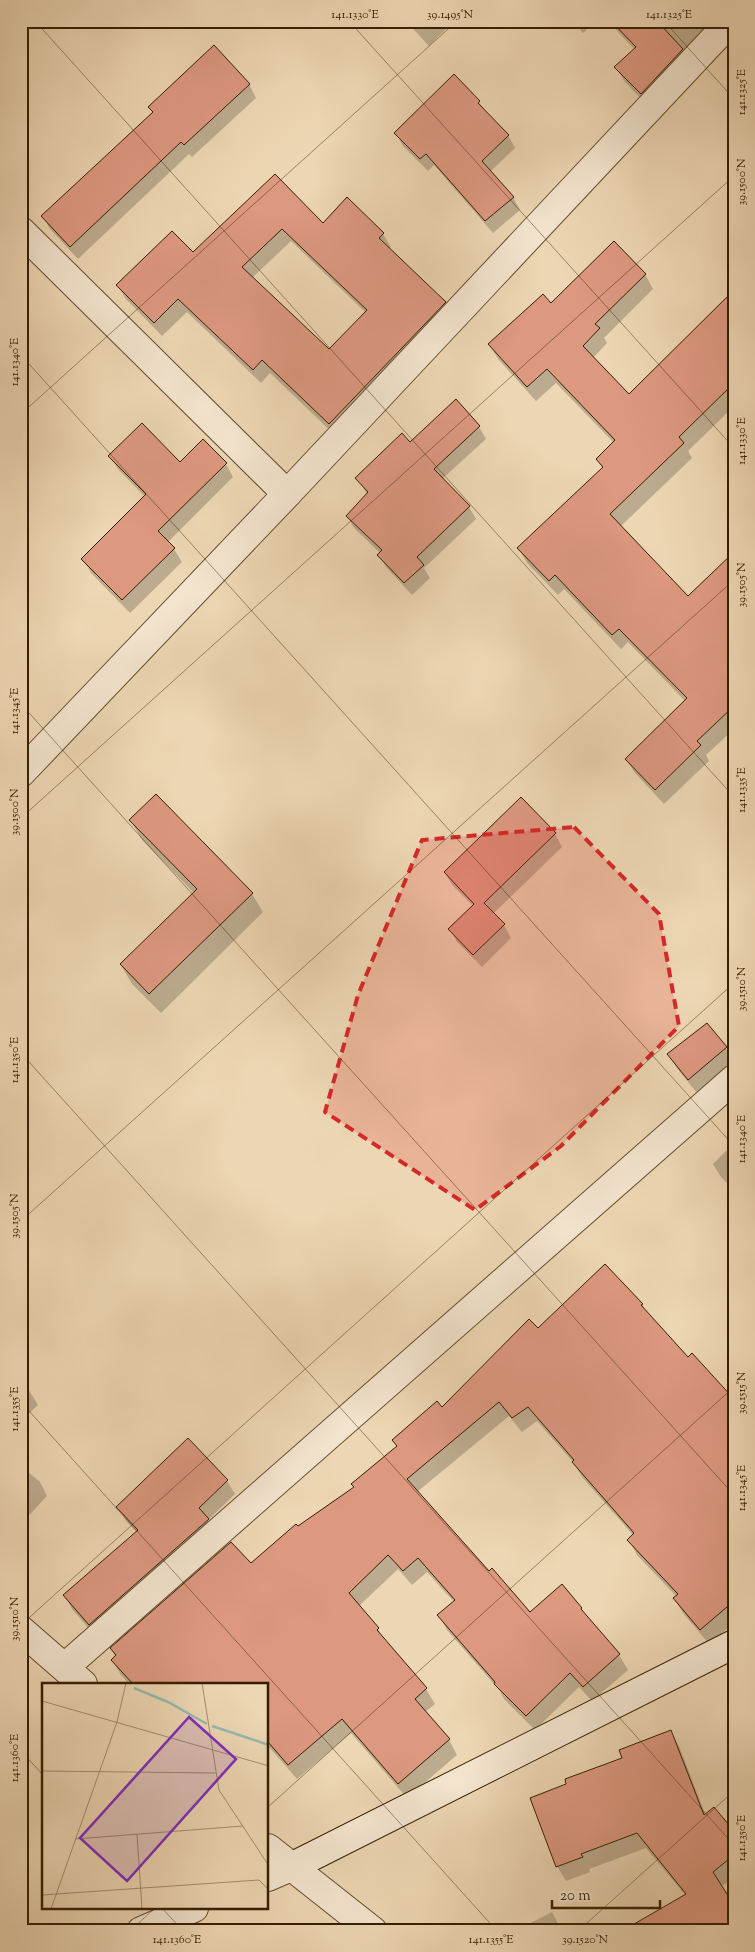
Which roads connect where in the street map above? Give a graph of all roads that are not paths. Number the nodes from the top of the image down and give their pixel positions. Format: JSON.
{"nodes":[{"id":1,"x":730,"y":21,"type":"edge"},
{"id":2,"x":21,"y":230,"type":"edge"},
{"id":3,"x":287,"y":494,"type":"junction"},
{"id":4,"x":21,"y":773,"type":"edge"},
{"id":5,"x":734,"y":1079,"type":"edge"},
{"id":6,"x":21,"y":1630,"type":"edge"},
{"id":7,"x":734,"y":1644,"type":"edge"},
{"id":8,"x":74,"y":1676,"type":"edge"},
{"id":9,"x":269,"y":1850,"type":"edge"},
{"id":10,"x":279,"y":1872,"type":"edge"},
{"id":11,"x":189,"y":1910,"type":"edge"},
{"id":12,"x":141,"y":1931,"type":"edge"},
{"id":13,"x":373,"y":1931,"type":"edge"}],
"edges":[{"from":1,"to":3,"type":"street"},
{"from":2,"to":3,"type":"street"},
{"from":3,"to":4,"type":"street"},
{"from":5,"to":8,"type":"street"},
{"from":6,"to":8,"type":"street"},
{"from":7,"to":10,"type":"street"},
{"from":9,"to":10,"type":"street"},
{"from":10,"to":13,"type":"street"},
{"from":11,"to":12,"type":"street"}]}
